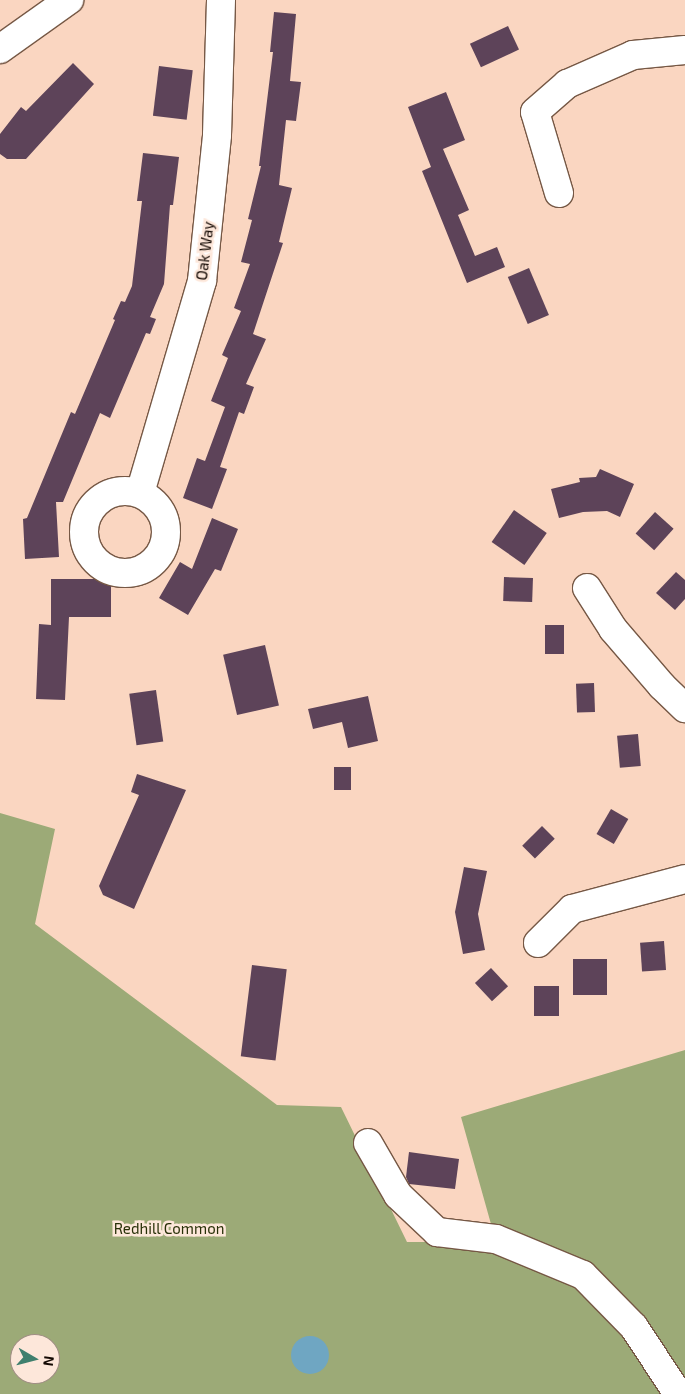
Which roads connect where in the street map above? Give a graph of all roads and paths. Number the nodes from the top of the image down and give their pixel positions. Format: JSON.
{"nodes":[{"id":1,"x":69,"y":0,"type":"edge"},
{"id":2,"x":221,"y":0,"type":"edge"},
{"id":3,"x":0,"y":49,"type":"edge"},
{"id":4,"x":685,"y":50,"type":"edge"},
{"id":5,"x":560,"y":193,"type":"dead end"},
{"id":6,"x":140,"y":493,"type":"dead end"},
{"id":7,"x":587,"y":588,"type":"dead end"},
{"id":8,"x":685,"y":708,"type":"edge"},
{"id":9,"x":685,"y":879,"type":"edge"},
{"id":10,"x":538,"y":942,"type":"dead end"},
{"id":11,"x":368,"y":1143,"type":"dead end"},
{"id":12,"x":678,"y":1394,"type":"edge"}],
"edges":[{"from":1,"to":3,"type":"street"},
{"from":2,"to":6,"type":"street","name":"Oak Way"},
{"from":4,"to":5,"type":"street"},
{"from":7,"to":8,"type":"street"},
{"from":9,"to":10,"type":"street"},
{"from":11,"to":12,"type":"street"}]}
